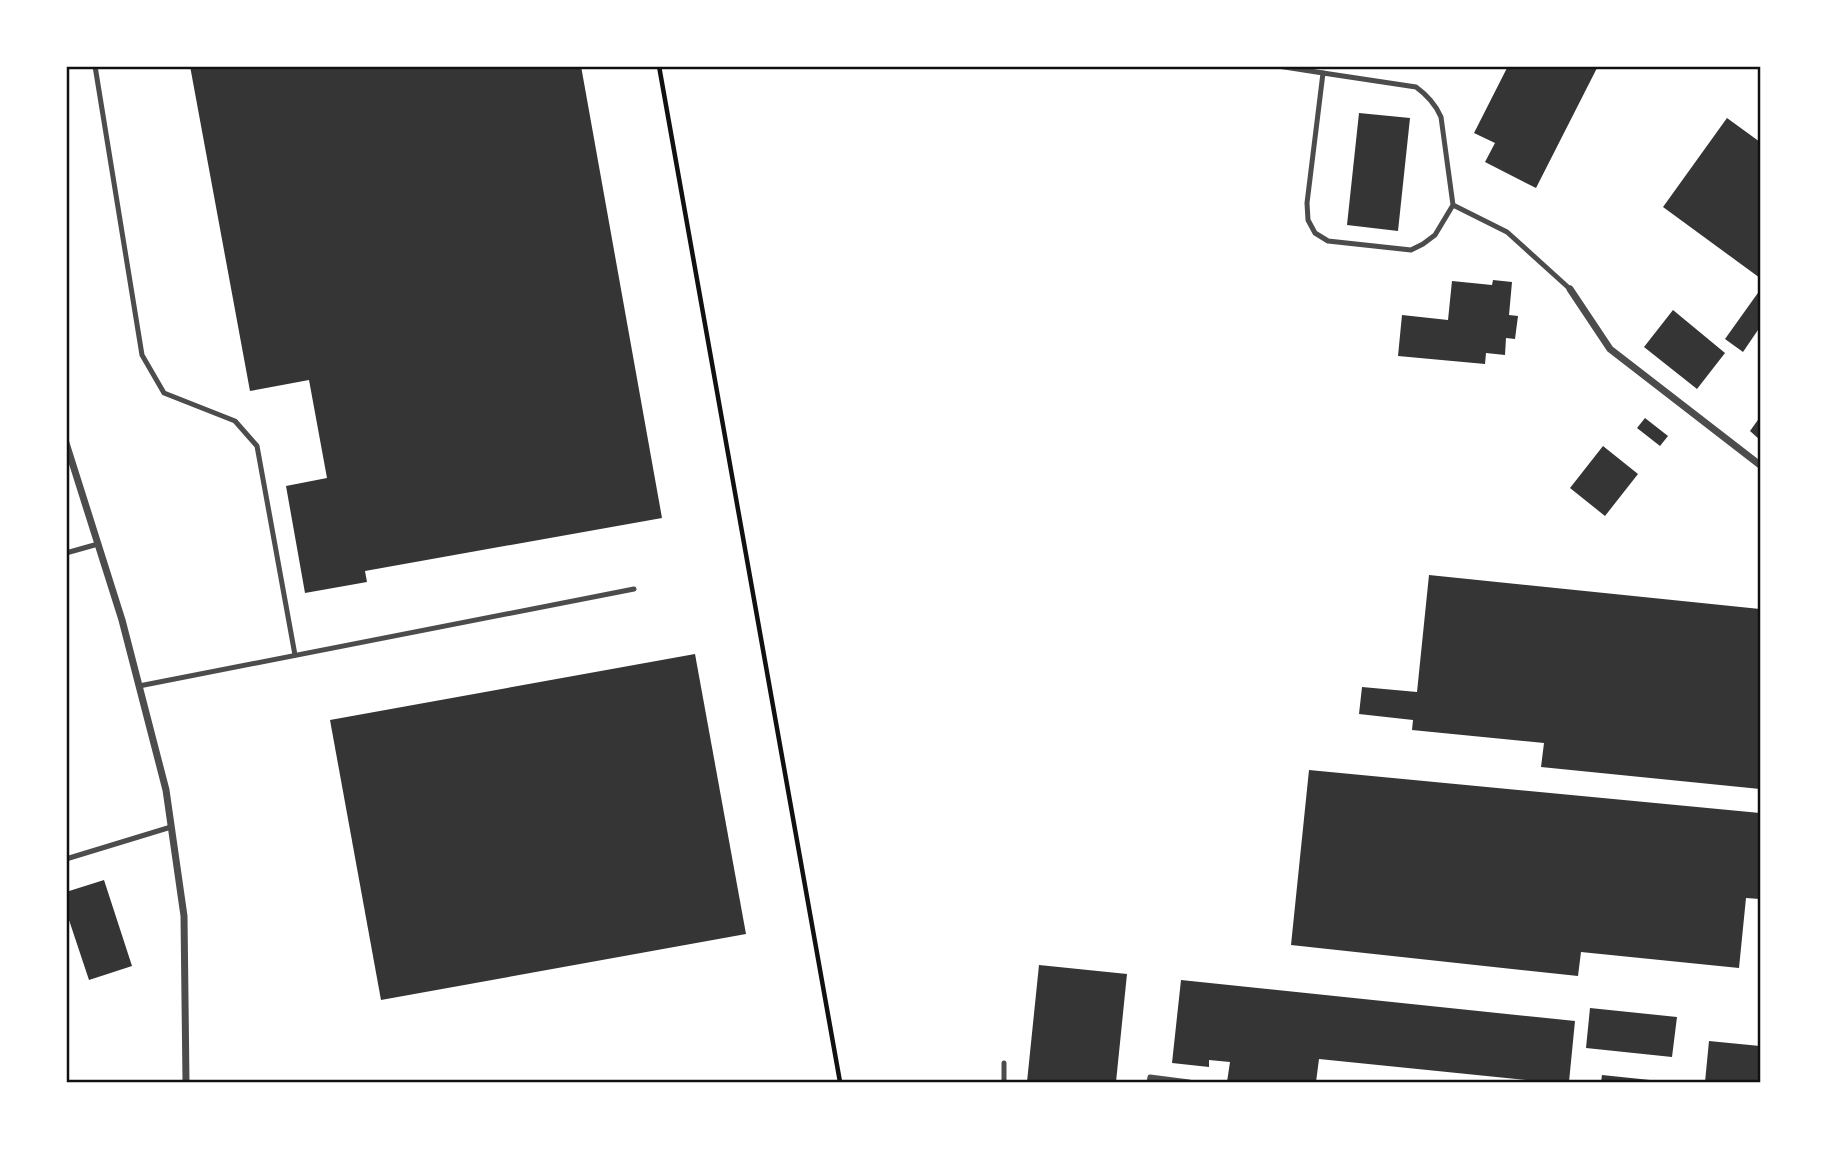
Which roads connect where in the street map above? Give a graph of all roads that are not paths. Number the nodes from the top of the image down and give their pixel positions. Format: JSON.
{"nodes":[{"id":1,"x":95,"y":66,"type":"edge"},
{"id":2,"x":1279,"y":66,"type":"edge"},
{"id":3,"x":1323,"y":73,"type":"junction"},
{"id":4,"x":1453,"y":205,"type":"junction"},
{"id":5,"x":1570,"y":289,"type":"joint"},
{"id":6,"x":66,"y":443,"type":"edge"},
{"id":7,"x":1760,"y":465,"type":"edge"},
{"id":8,"x":98,"y":544,"type":"junction"},
{"id":9,"x":66,"y":553,"type":"edge"},
{"id":10,"x":634,"y":589,"type":"dead end"},
{"id":11,"x":295,"y":655,"type":"junction"},
{"id":12,"x":139,"y":686,"type":"junction"},
{"id":13,"x":171,"y":827,"type":"junction"},
{"id":14,"x":66,"y":859,"type":"edge"},
{"id":15,"x":1004,"y":1063,"type":"dead end"},
{"id":16,"x":186,"y":1083,"type":"edge"},
{"id":17,"x":1004,"y":1083,"type":"edge"},
{"id":18,"x":1149,"y":1083,"type":"edge"},
{"id":19,"x":1189,"y":1083,"type":"edge"}],
"edges":[{"from":1,"to":11,"type":"lane"},
{"from":2,"to":3,"type":"lane"},
{"from":3,"to":4,"type":"lane"},
{"from":3,"to":4,"type":"lane"},
{"from":4,"to":5,"type":"lane"},
{"from":5,"to":7,"type":"street"},
{"from":6,"to":8,"type":"street"},
{"from":8,"to":9,"type":"lane"},
{"from":8,"to":12,"type":"street"},
{"from":10,"to":11,"type":"lane"},
{"from":11,"to":12,"type":"lane"},
{"from":12,"to":13,"type":"street"},
{"from":13,"to":14,"type":"lane"},
{"from":13,"to":16,"type":"street"},
{"from":15,"to":17,"type":"lane"},
{"from":18,"to":19,"type":"lane"}]}
